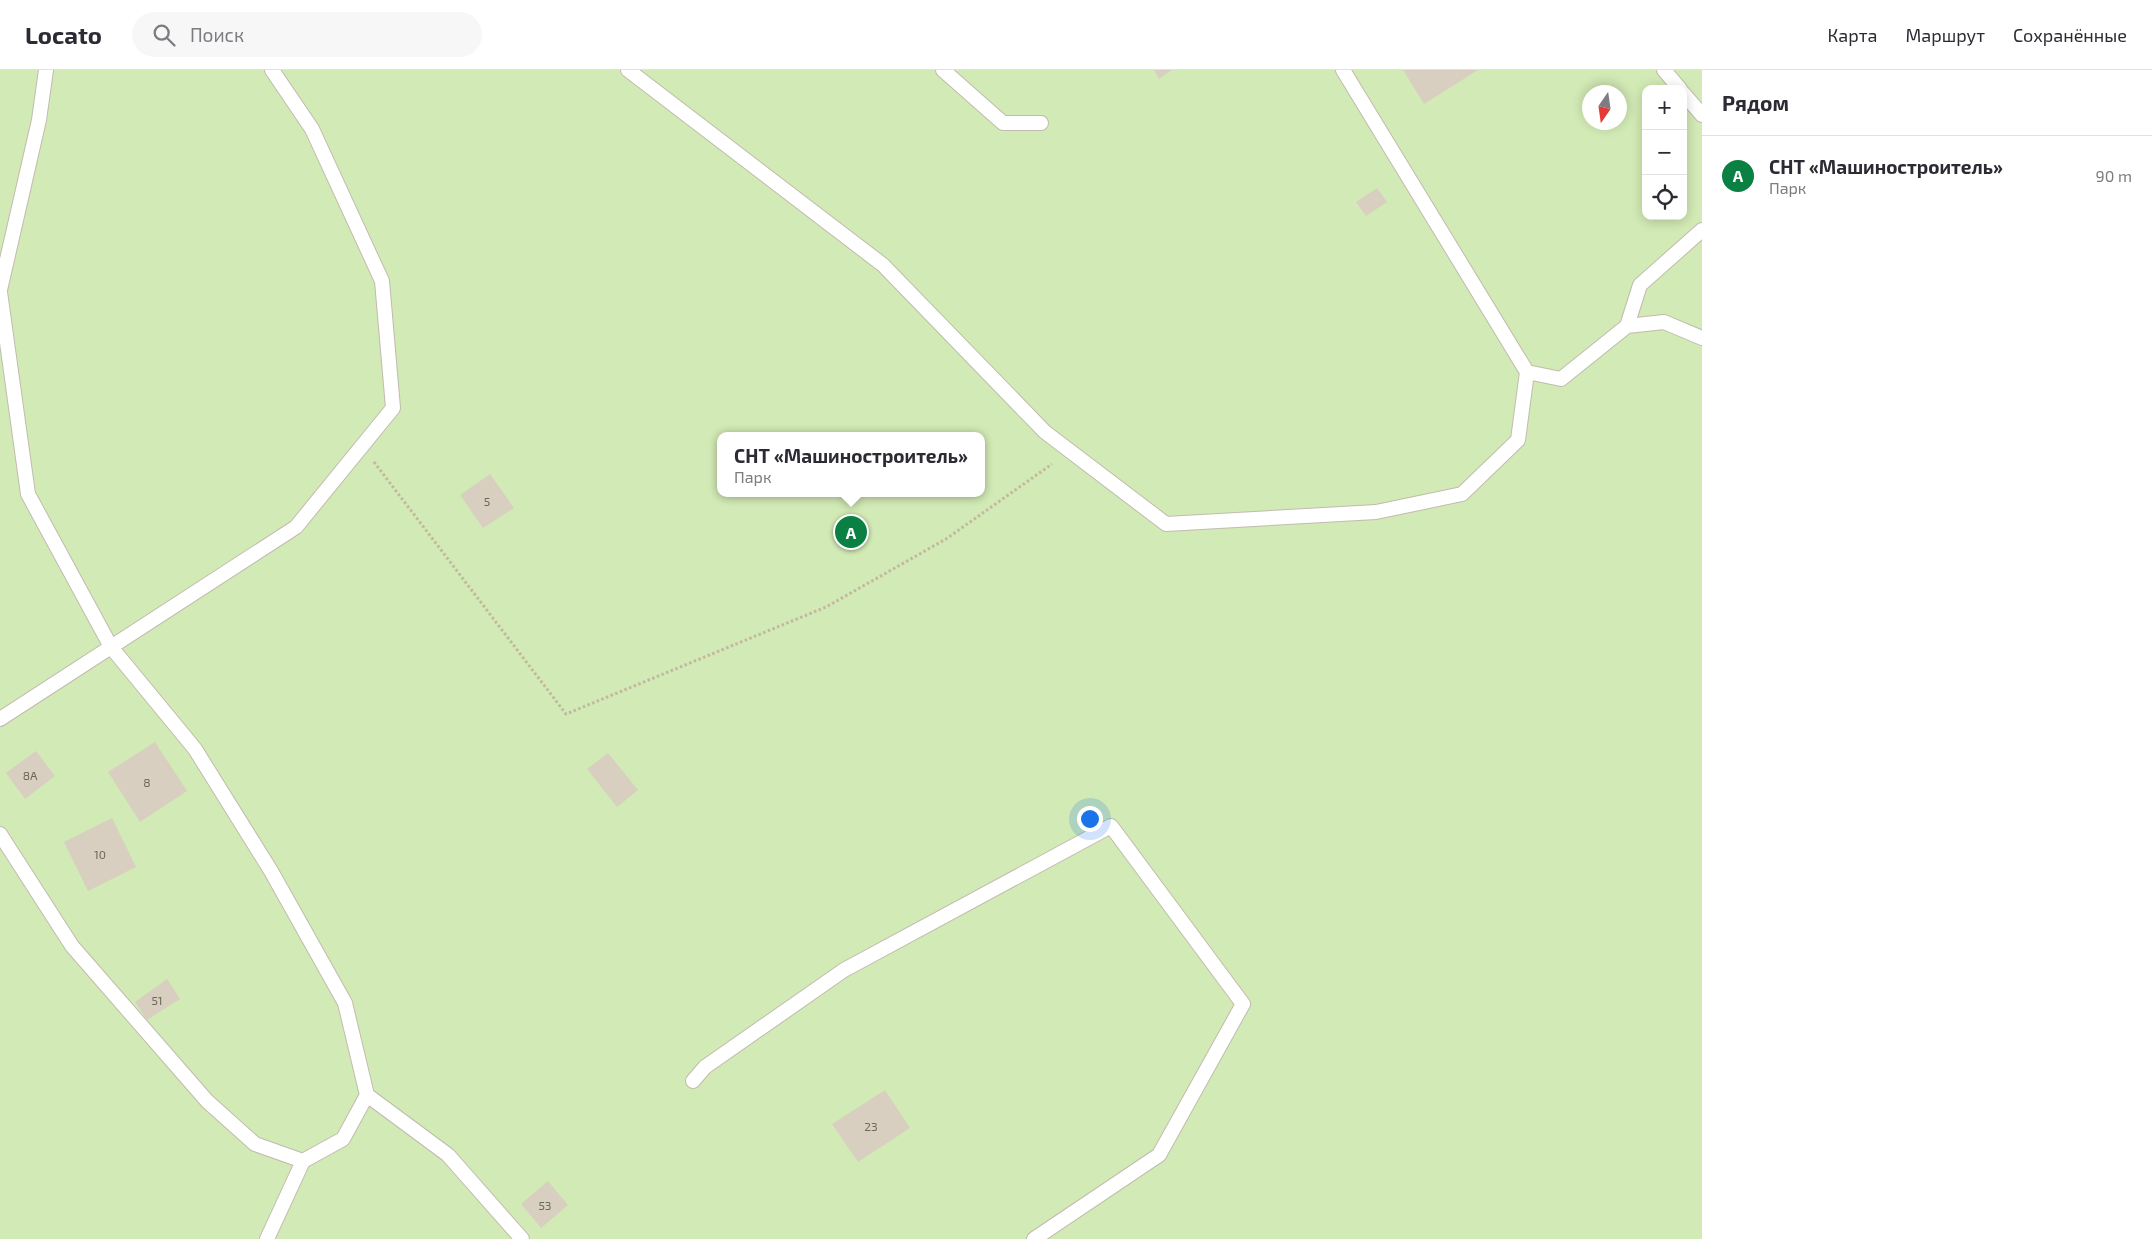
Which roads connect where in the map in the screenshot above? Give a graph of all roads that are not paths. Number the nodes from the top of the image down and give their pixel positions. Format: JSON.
{"nodes":[{"id":1,"x":46,"y":70,"type":"edge"},
{"id":2,"x":272,"y":70,"type":"edge"},
{"id":3,"x":628,"y":70,"type":"edge"},
{"id":4,"x":943,"y":70,"type":"edge"},
{"id":5,"x":1343,"y":70,"type":"edge"},
{"id":6,"x":1664,"y":70,"type":"edge"},
{"id":7,"x":1677,"y":85,"type":"edge"},
{"id":8,"x":1687,"y":98,"type":"edge"},
{"id":9,"x":1702,"y":116,"type":"edge"},
{"id":10,"x":1041,"y":124,"type":"dead end"},
{"id":11,"x":1702,"y":230,"type":"edge"},
{"id":12,"x":0,"y":291,"type":"edge"},
{"id":13,"x":1627,"y":326,"type":"junction"},
{"id":14,"x":1702,"y":338,"type":"edge"},
{"id":15,"x":1528,"y":372,"type":"junction"},
{"id":16,"x":111,"y":647,"type":"junction"},
{"id":17,"x":0,"y":719,"type":"edge"},
{"id":18,"x":0,"y":834,"type":"edge"},
{"id":19,"x":693,"y":1081,"type":"dead end"},
{"id":20,"x":367,"y":1095,"type":"junction"},
{"id":21,"x":303,"y":1161,"type":"junction"},
{"id":22,"x":267,"y":1239,"type":"edge"},
{"id":23,"x":522,"y":1239,"type":"edge"},
{"id":24,"x":1034,"y":1239,"type":"edge"}],
"edges":[{"from":1,"to":12,"type":"lane"},
{"from":2,"to":16,"type":"lane"},
{"from":3,"to":15,"type":"lane"},
{"from":4,"to":10,"type":"lane"},
{"from":5,"to":15,"type":"lane"},
{"from":6,"to":7,"type":"lane"},
{"from":8,"to":9,"type":"lane"},
{"from":11,"to":13,"type":"lane"},
{"from":12,"to":16,"type":"lane"},
{"from":13,"to":14,"type":"lane"},
{"from":13,"to":15,"type":"lane"},
{"from":16,"to":17,"type":"lane"},
{"from":16,"to":20,"type":"lane"},
{"from":18,"to":21,"type":"lane"},
{"from":19,"to":24,"type":"lane"},
{"from":20,"to":21,"type":"lane"},
{"from":20,"to":23,"type":"lane"},
{"from":21,"to":22,"type":"lane"}]}
